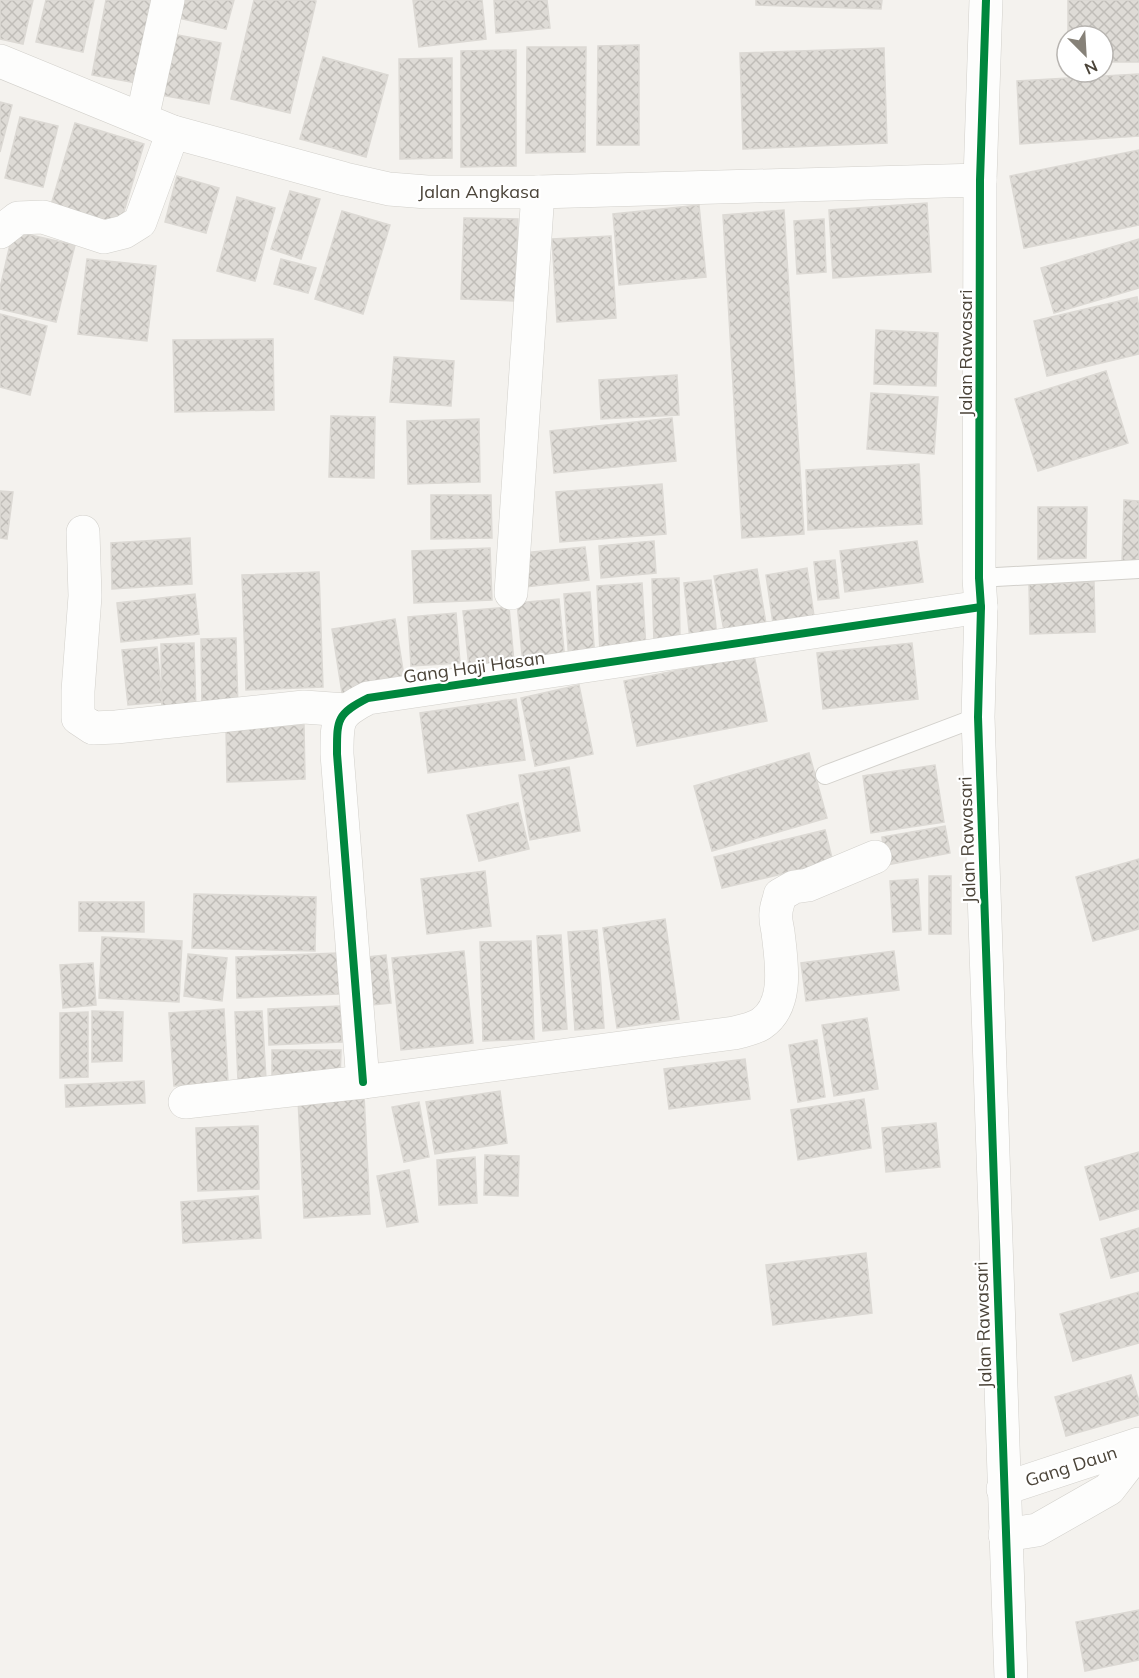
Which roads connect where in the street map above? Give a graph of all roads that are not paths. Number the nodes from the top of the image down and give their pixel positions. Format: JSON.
{"nodes":[{"id":1,"x":168,"y":0,"type":"edge"},
{"id":2,"x":986,"y":0,"type":"edge"},
{"id":3,"x":0,"y":62,"type":"edge"},
{"id":4,"x":142,"y":119,"type":"junction"},
{"id":5,"x":173,"y":132,"type":"junction"},
{"id":6,"x":980,"y":180,"type":"junction"},
{"id":7,"x":538,"y":192,"type":"junction"},
{"id":8,"x":0,"y":232,"type":"edge"},
{"id":9,"x":83,"y":532,"type":"dead end"},
{"id":10,"x":1139,"y":569,"type":"edge"},
{"id":11,"x":511,"y":592,"type":"dead end"},
{"id":12,"x":980,"y":593,"type":"junction"},
{"id":13,"x":346,"y":711,"type":"junction"},
{"id":14,"x":978,"y":717,"type":"junction"},
{"id":15,"x":825,"y":775,"type":"dead end"},
{"id":16,"x":875,"y":857,"type":"dead end"},
{"id":17,"x":363,"y":1082,"type":"junction"},
{"id":18,"x":185,"y":1102,"type":"dead end"},
{"id":19,"x":1139,"y":1444,"type":"edge"},
{"id":20,"x":1139,"y":1450,"type":"edge"},
{"id":21,"x":1004,"y":1489,"type":"junction"},
{"id":22,"x":1005,"y":1535,"type":"junction"},
{"id":23,"x":1011,"y":1678,"type":"edge"}],
"edges":[{"from":1,"to":4,"type":"street"},
{"from":2,"to":6,"type":"street","name":"Jalan Rawasari"},
{"from":3,"to":4,"type":"street","name":"Jalan Angkasa"},
{"from":4,"to":5,"type":"street","name":"Jalan Angkasa"},
{"from":5,"to":7,"type":"street","name":"Jalan Angkasa"},
{"from":5,"to":8,"type":"street"},
{"from":6,"to":7,"type":"street","name":"Jalan Angkasa"},
{"from":6,"to":12,"type":"street","name":"Jalan Rawasari"},
{"from":7,"to":11,"type":"street"},
{"from":9,"to":13,"type":"street"},
{"from":10,"to":12,"type":"lane"},
{"from":12,"to":13,"type":"street","name":"Gang Haji Hasan"},
{"from":12,"to":14,"type":"street","name":"Jalan Rawasari"},
{"from":13,"to":17,"type":"street"},
{"from":14,"to":15,"type":"lane"},
{"from":14,"to":21,"type":"street","name":"Jalan Rawasari"},
{"from":16,"to":17,"type":"street"},
{"from":17,"to":18,"type":"street"},
{"from":19,"to":21,"type":"street","name":"Gang Daun"},
{"from":20,"to":22,"type":"street"},
{"from":21,"to":22,"type":"street","name":"Jalan Rawasari"},
{"from":22,"to":23,"type":"street","name":"Jalan Rawasari"}]}
